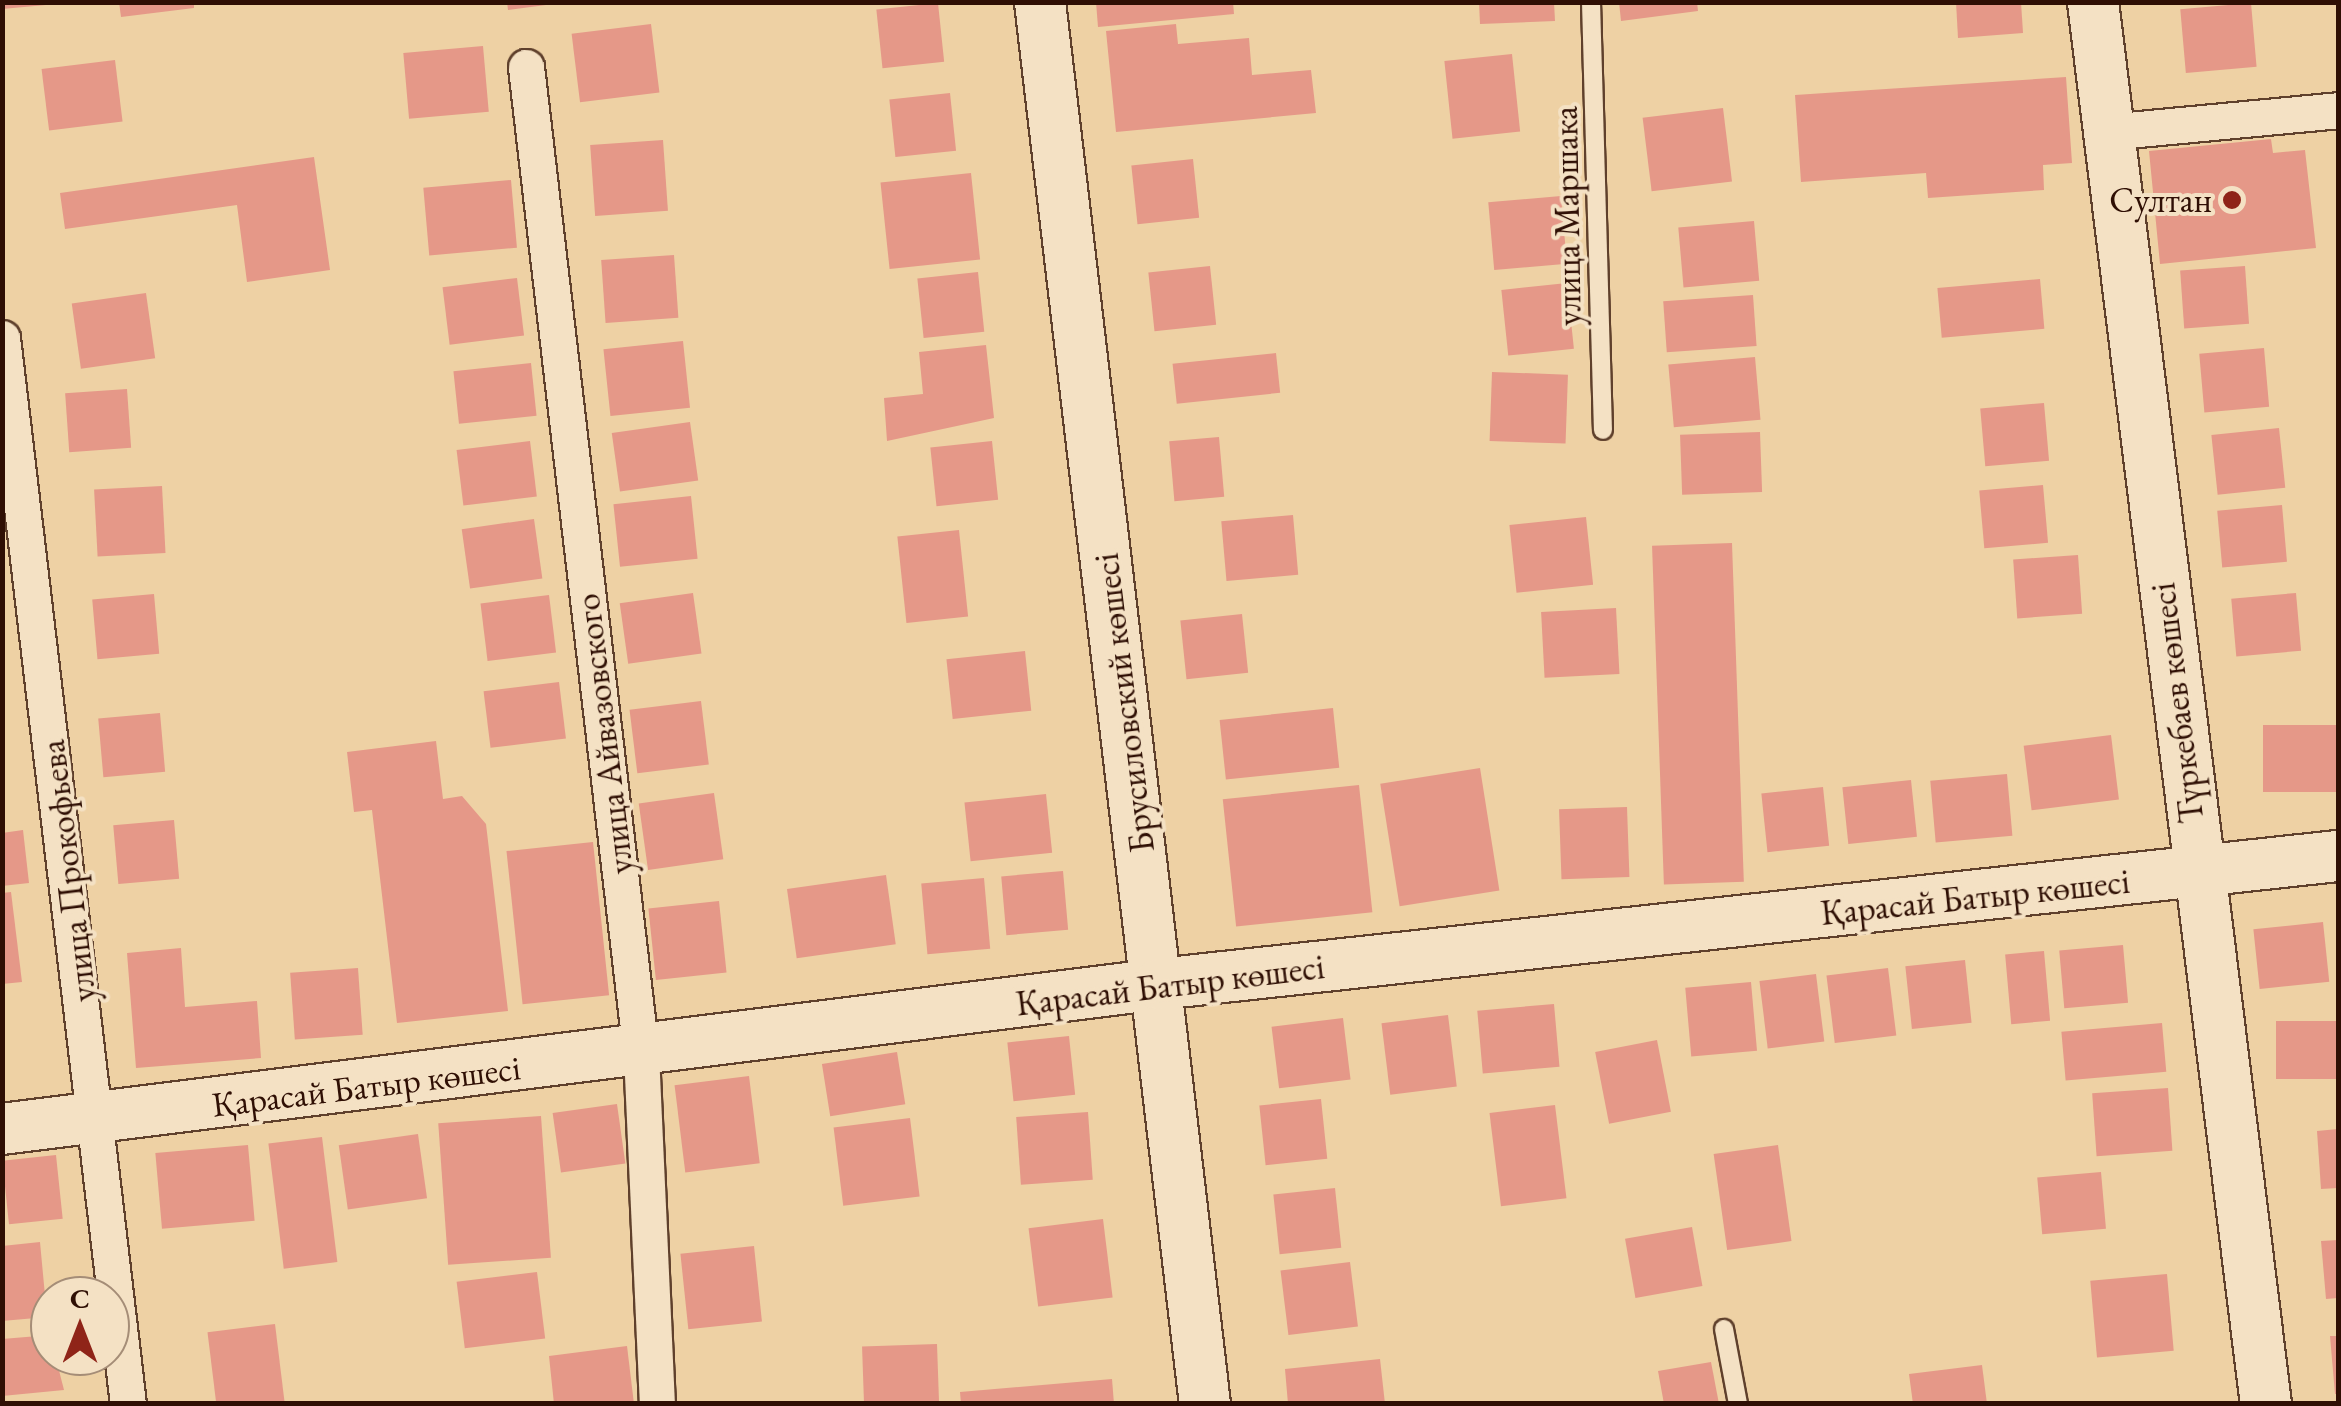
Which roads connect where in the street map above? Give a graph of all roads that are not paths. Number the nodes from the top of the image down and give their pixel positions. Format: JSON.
{"nodes":[{"id":1,"x":1040,"y":2,"type":"edge"},
{"id":2,"x":1590,"y":2,"type":"edge"},
{"id":3,"x":2093,"y":2,"type":"edge"},
{"id":4,"x":526,"y":67,"type":"dead end"},
{"id":5,"x":2338,"y":110,"type":"edge"},
{"id":6,"x":2108,"y":132,"type":"junction"},
{"id":7,"x":2,"y":338,"type":"edge"},
{"id":8,"x":1603,"y":430,"type":"dead end"},
{"id":9,"x":2338,"y":856,"type":"edge"},
{"id":10,"x":2198,"y":873,"type":"junction"},
{"id":11,"x":1158,"y":984,"type":"junction"},
{"id":12,"x":641,"y":1053,"type":"junction"},
{"id":13,"x":98,"y":1119,"type":"junction"},
{"id":14,"x":2,"y":1129,"type":"edge"},
{"id":15,"x":1724,"y":1329,"type":"dead end"},
{"id":16,"x":128,"y":1404,"type":"edge"},
{"id":17,"x":658,"y":1404,"type":"edge"},
{"id":18,"x":1205,"y":1404,"type":"edge"},
{"id":19,"x":1738,"y":1404,"type":"edge"},
{"id":20,"x":2266,"y":1404,"type":"edge"}],
"edges":[{"from":1,"to":11,"type":"street","name":"Брусиловский көшесі"},
{"from":2,"to":8,"type":"lane","name":"улица Маршака"},
{"from":3,"to":6,"type":"street","name":"Түркебаев көшесі"},
{"from":4,"to":12,"type":"street","name":"улица Айвазовского"},
{"from":5,"to":6,"type":"street"},
{"from":6,"to":10,"type":"street","name":"Түркебаев көшесі"},
{"from":7,"to":13,"type":"street","name":"улица Прокофьева"},
{"from":9,"to":10,"type":"street","name":"Қарасай Батыр көшесі"},
{"from":10,"to":11,"type":"street","name":"Қарасай Батыр көшесі"},
{"from":10,"to":20,"type":"street","name":"Түркебаев көшесі"},
{"from":11,"to":12,"type":"street","name":"Қарасай Батыр көшесі"},
{"from":11,"to":18,"type":"street","name":"Брусиловский көшесі"},
{"from":12,"to":13,"type":"street","name":"Қарасай Батыр көшесі"},
{"from":12,"to":17,"type":"street","name":"улица Айвазовского"},
{"from":13,"to":14,"type":"street","name":"Қарасай Батыр көшесі"},
{"from":13,"to":16,"type":"street","name":"улица Прокофьева"},
{"from":15,"to":19,"type":"lane"}]}
